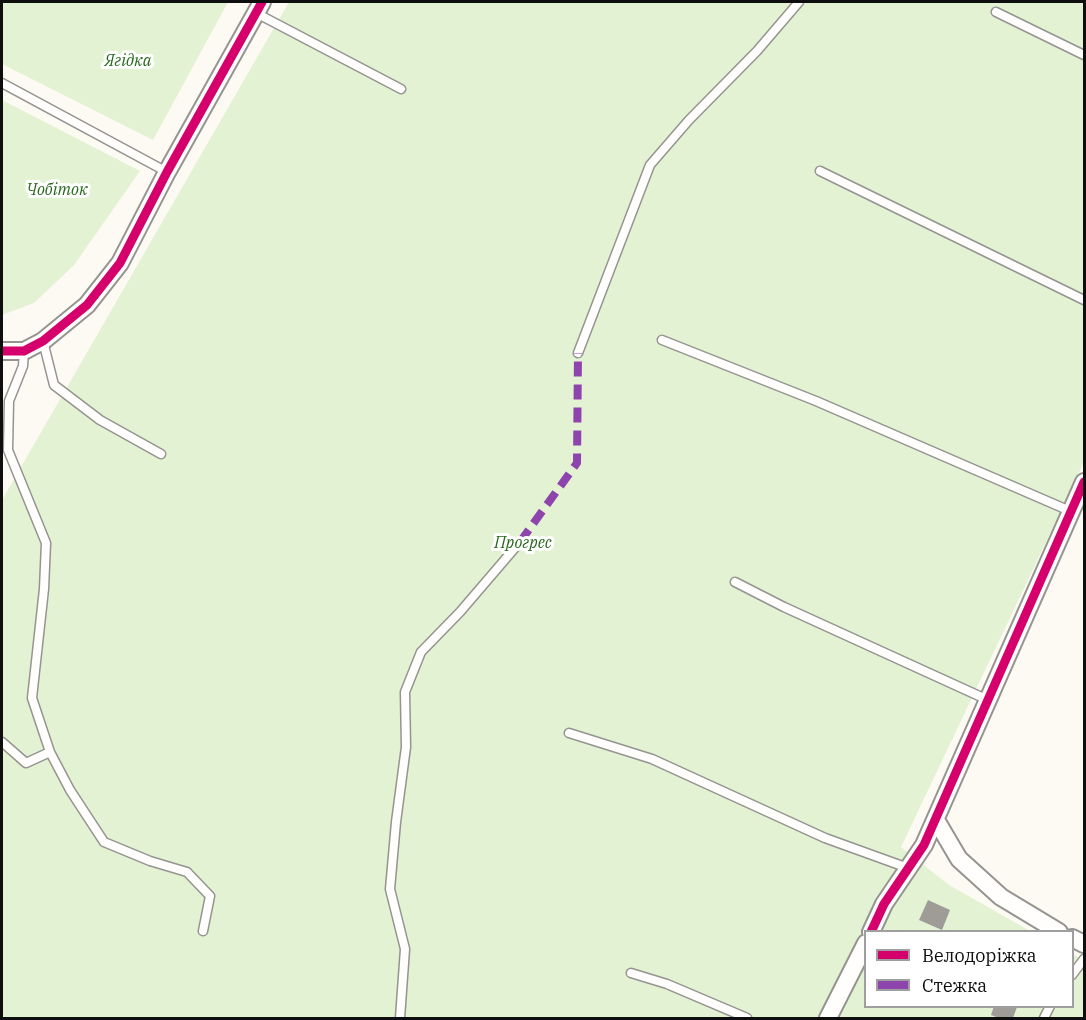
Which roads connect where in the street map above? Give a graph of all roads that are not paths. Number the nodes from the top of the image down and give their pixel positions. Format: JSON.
{"nodes":[{"id":1,"x":799,"y":2,"type":"edge"},
{"id":2,"x":259,"y":7,"type":"edge"},
{"id":3,"x":996,"y":12,"type":"dead end"},
{"id":4,"x":1084,"y":55,"type":"edge"},
{"id":5,"x":2,"y":83,"type":"edge"},
{"id":6,"x":401,"y":88,"type":"dead end"},
{"id":7,"x":820,"y":171,"type":"dead end"},
{"id":8,"x":167,"y":172,"type":"junction"},
{"id":9,"x":1084,"y":300,"type":"edge"},
{"id":10,"x":662,"y":340,"type":"dead end"},
{"id":11,"x":43,"y":342,"type":"junction"},
{"id":12,"x":2,"y":351,"type":"edge"},
{"id":13,"x":24,"y":351,"type":"junction"},
{"id":14,"x":578,"y":353,"type":"dead end"},
{"id":15,"x":161,"y":454,"type":"dead end"},
{"id":16,"x":1084,"y":482,"type":"edge"},
{"id":17,"x":1070,"y":511,"type":"junction"},
{"id":18,"x":520,"y":542,"type":"dead end"},
{"id":19,"x":735,"y":582,"type":"dead end"},
{"id":20,"x":988,"y":700,"type":"junction"},
{"id":21,"x":569,"y":733,"type":"dead end"},
{"id":22,"x":2,"y":742,"type":"edge"},
{"id":23,"x":50,"y":752,"type":"junction"},
{"id":24,"x":936,"y":820,"type":"junction"},
{"id":25,"x":909,"y":868,"type":"junction"},
{"id":26,"x":872,"y":930,"type":"edge"},
{"id":27,"x":1056,"y":930,"type":"edge"},
{"id":28,"x":203,"y":931,"type":"dead end"},
{"id":29,"x":864,"y":947,"type":"edge"},
{"id":30,"x":1084,"y":959,"type":"edge"},
{"id":31,"x":1074,"y":972,"type":"edge"},
{"id":32,"x":631,"y":973,"type":"dead end"},
{"id":33,"x":399,"y":1018,"type":"edge"},
{"id":34,"x":747,"y":1018,"type":"edge"},
{"id":35,"x":828,"y":1018,"type":"edge"}],
"edges":[{"from":1,"to":14,"type":"lane"},
{"from":2,"to":6,"type":"lane"},
{"from":2,"to":8,"type":"street"},
{"from":3,"to":4,"type":"lane"},
{"from":5,"to":8,"type":"lane"},
{"from":7,"to":9,"type":"lane"},
{"from":8,"to":11,"type":"street"},
{"from":10,"to":17,"type":"lane"},
{"from":11,"to":13,"type":"street"},
{"from":11,"to":15,"type":"lane"},
{"from":12,"to":13,"type":"street"},
{"from":13,"to":23,"type":"lane"},
{"from":16,"to":17,"type":"street"},
{"from":17,"to":20,"type":"street"},
{"from":18,"to":33,"type":"lane"},
{"from":19,"to":20,"type":"lane"},
{"from":20,"to":24,"type":"street"},
{"from":21,"to":25,"type":"lane"},
{"from":22,"to":23,"type":"lane"},
{"from":23,"to":28,"type":"lane"},
{"from":24,"to":25,"type":"street"},
{"from":24,"to":27,"type":"street"},
{"from":25,"to":26,"type":"street"},
{"from":29,"to":35,"type":"street"},
{"from":30,"to":31,"type":"lane"},
{"from":32,"to":34,"type":"lane"}]}
